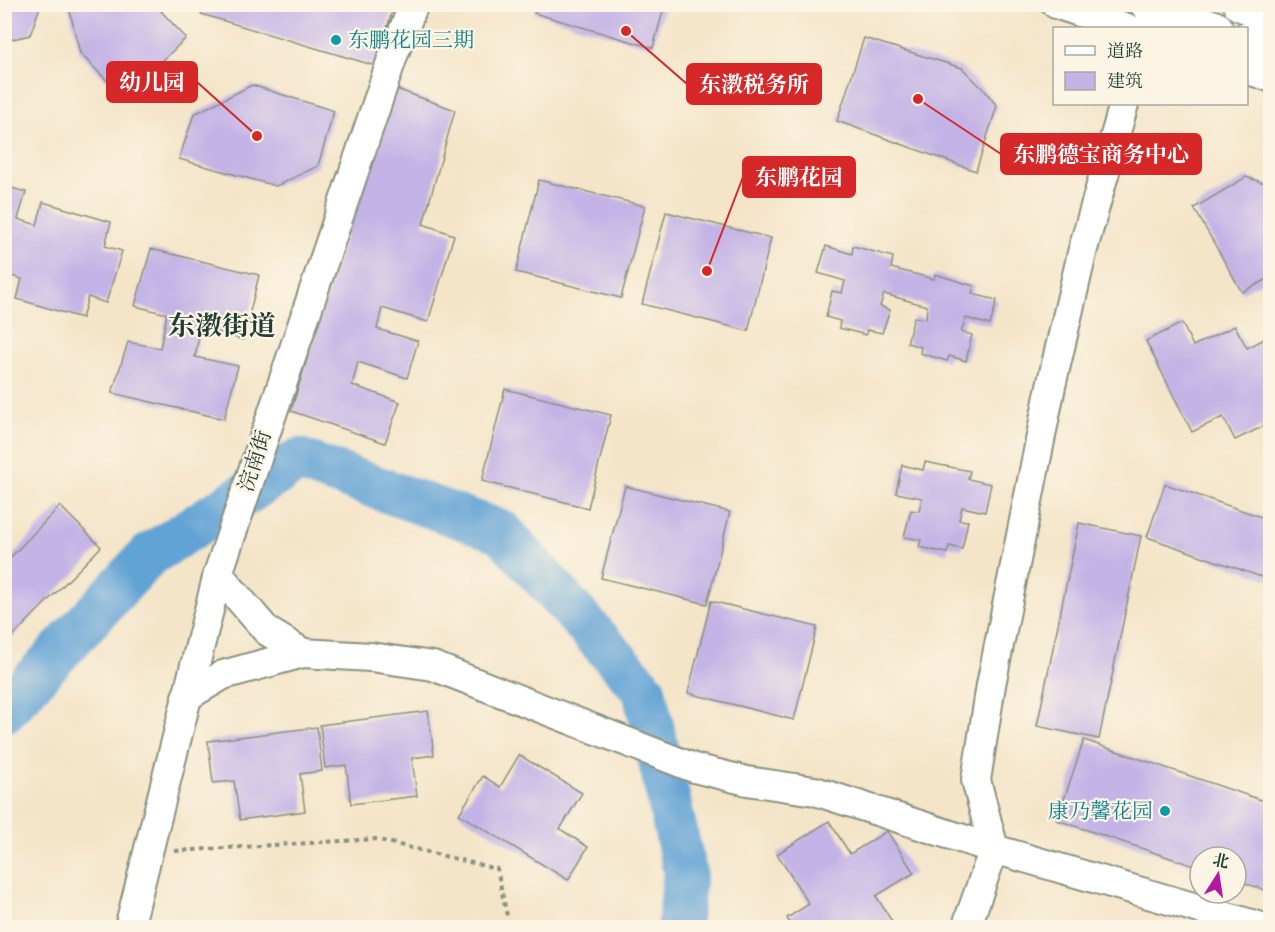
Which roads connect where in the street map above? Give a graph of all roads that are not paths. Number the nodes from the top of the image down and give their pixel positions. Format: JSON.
{"nodes":[{"id":1,"x":414,"y":4,"type":"edge"},
{"id":2,"x":1056,"y":4,"type":"edge"},
{"id":3,"x":1240,"y":4,"type":"edge"},
{"id":4,"x":1151,"y":11,"type":"edge"},
{"id":5,"x":1270,"y":15,"type":"edge"},
{"id":6,"x":1204,"y":21,"type":"edge"},
{"id":7,"x":1124,"y":27,"type":"edge"},
{"id":8,"x":1248,"y":40,"type":"edge"},
{"id":9,"x":1270,"y":48,"type":"edge"},
{"id":10,"x":1248,"y":70,"type":"edge"},
{"id":11,"x":1270,"y":77,"type":"edge"},
{"id":12,"x":1124,"y":105,"type":"edge"},
{"id":13,"x":218,"y":574,"type":"junction"},
{"id":14,"x":303,"y":653,"type":"junction"},
{"id":15,"x":186,"y":698,"type":"junction"},
{"id":16,"x":994,"y":849,"type":"junction"},
{"id":17,"x":129,"y":927,"type":"edge"},
{"id":18,"x":966,"y":927,"type":"edge"},
{"id":19,"x":1265,"y":927,"type":"edge"}],
"edges":[{"from":1,"to":13,"type":"street","name":"浣南街"},
{"from":2,"to":7,"type":"street"},
{"from":3,"to":5,"type":"main road"},
{"from":4,"to":6,"type":"main road"},
{"from":8,"to":9,"type":"main road"},
{"from":10,"to":11,"type":"street"},
{"from":12,"to":16,"type":"street"},
{"from":13,"to":14,"type":"street"},
{"from":13,"to":15,"type":"street","name":"浣南街"},
{"from":14,"to":15,"type":"street"},
{"from":14,"to":16,"type":"street"},
{"from":15,"to":17,"type":"street","name":"浣南街"},
{"from":16,"to":18,"type":"street"},
{"from":16,"to":19,"type":"street"}]}
